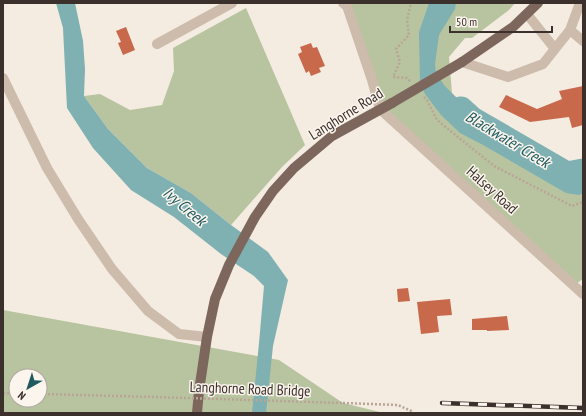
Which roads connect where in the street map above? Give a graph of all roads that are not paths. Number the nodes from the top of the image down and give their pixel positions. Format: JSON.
{"nodes":[{"id":1,"x":232,"y":3,"type":"edge"},
{"id":2,"x":343,"y":3,"type":"edge"},
{"id":3,"x":538,"y":3,"type":"edge"},
{"id":4,"x":580,"y":3,"type":"edge"},
{"id":5,"x":527,"y":14,"type":"junction"},
{"id":6,"x":570,"y":30,"type":"junction"},
{"id":7,"x":583,"y":41,"type":"edge"},
{"id":8,"x":157,"y":44,"type":"dead end"},
{"id":9,"x":555,"y":49,"type":"junction"},
{"id":10,"x":462,"y":62,"type":"junction"},
{"id":11,"x":3,"y":78,"type":"edge"},
{"id":12,"x":380,"y":109,"type":"junction"},
{"id":13,"x":583,"y":294,"type":"edge"},
{"id":14,"x":207,"y":337,"type":"junction"},
{"id":15,"x":197,"y":413,"type":"edge"}],
"edges":[{"from":1,"to":8,"type":"street"},
{"from":2,"to":12,"type":"street"},
{"from":3,"to":5,"type":"main road","name":"Langhorne Road"},
{"from":4,"to":6,"type":"street"},
{"from":5,"to":9,"type":"street"},
{"from":5,"to":10,"type":"main road","name":"Langhorne Road"},
{"from":6,"to":7,"type":"street"},
{"from":6,"to":9,"type":"street"},
{"from":9,"to":10,"type":"street"},
{"from":10,"to":12,"type":"main road","name":"Langhorne Road","bridge":true},
{"from":11,"to":14,"type":"street"},
{"from":12,"to":13,"type":"street","name":"Halsey Road"},
{"from":12,"to":14,"type":"main road","name":"Langhorne Road"},
{"from":14,"to":15,"type":"main road","name":"Langhorne Road"}]}
